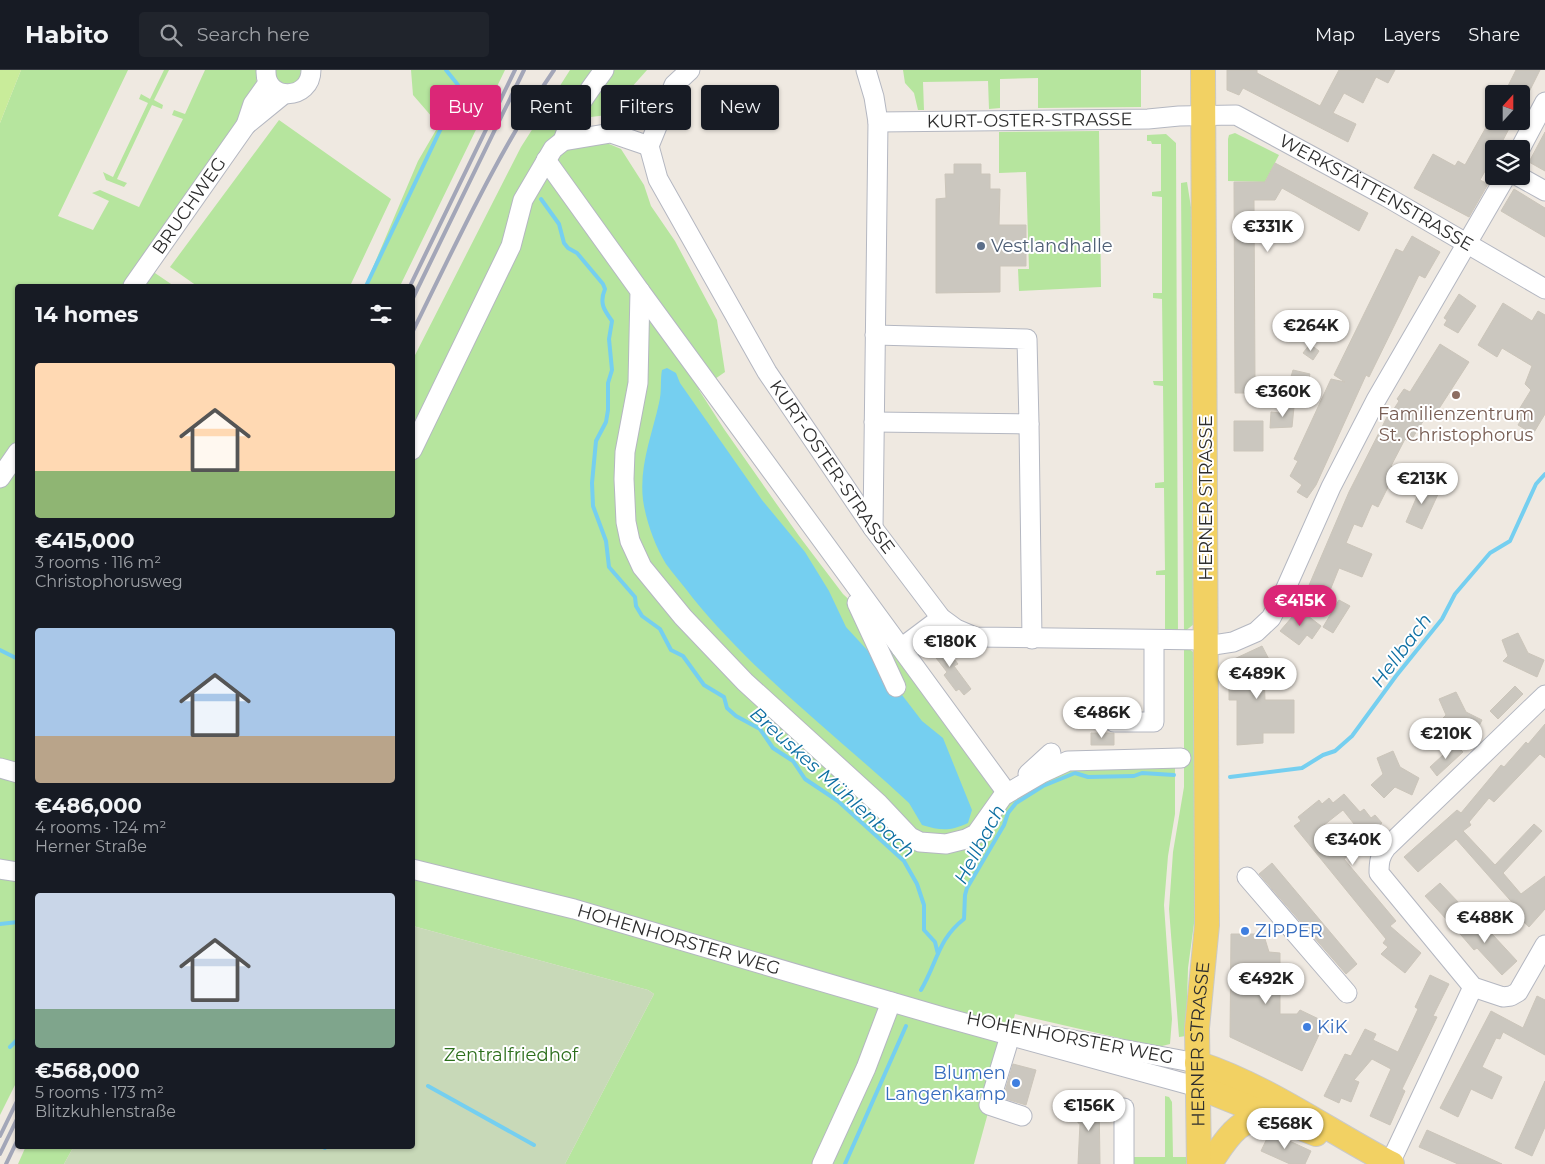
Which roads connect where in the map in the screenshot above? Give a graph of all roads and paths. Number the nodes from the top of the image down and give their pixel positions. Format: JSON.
{"nodes":[{"id":1,"x":311,"y":70,"type":"edge"},
{"id":2,"x":604,"y":70,"type":"edge"},
{"id":3,"x":690,"y":70,"type":"edge"},
{"id":4,"x":866,"y":70,"type":"edge"},
{"id":5,"x":1204,"y":70,"type":"edge"},
{"id":6,"x":267,"y":76,"type":"edge"},
{"id":7,"x":284,"y":94,"type":"junction"},
{"id":8,"x":1545,"y":102,"type":"edge"},
{"id":9,"x":1204,"y":116,"type":"junction"},
{"id":10,"x":878,"y":122,"type":"junction"},
{"id":11,"x":246,"y":126,"type":"junction"},
{"id":12,"x":1525,"y":140,"type":"edge"},
{"id":13,"x":563,"y":141,"type":"junction"},
{"id":14,"x":649,"y":146,"type":"junction"},
{"id":15,"x":546,"y":160,"type":"junction"},
{"id":16,"x":1530,"y":183,"type":"edge"},
{"id":17,"x":1501,"y":185,"type":"edge"},
{"id":18,"x":1545,"y":191,"type":"edge"},
{"id":19,"x":1467,"y":242,"type":"junction"},
{"id":20,"x":134,"y":284,"type":"edge"},
{"id":21,"x":1545,"y":289,"type":"edge"},
{"id":22,"x":640,"y":291,"type":"junction"},
{"id":23,"x":875,"y":335,"type":"junction"},
{"id":24,"x":874,"y":422,"type":"junction"},
{"id":25,"x":1029,"y":424,"type":"junction"},
{"id":26,"x":415,"y":444,"type":"edge"},
{"id":27,"x":15,"y":456,"type":"edge"},
{"id":28,"x":0,"y":478,"type":"edge"},
{"id":29,"x":873,"y":528,"type":"junction"},
{"id":30,"x":841,"y":568,"type":"junction"},
{"id":31,"x":942,"y":618,"type":"junction"},
{"id":32,"x":1032,"y":639,"type":"junction"},
{"id":33,"x":1154,"y":640,"type":"junction"},
{"id":34,"x":1207,"y":643,"type":"junction"},
{"id":35,"x":900,"y":648,"type":"junction"},
{"id":36,"x":896,"y":687,"type":"dead end"},
{"id":37,"x":1545,"y":695,"type":"edge"},
{"id":38,"x":1114,"y":722,"type":"dead end"},
{"id":39,"x":1050,"y":753,"type":"dead end"},
{"id":40,"x":1182,"y":758,"type":"dead end"},
{"id":41,"x":0,"y":768,"type":"edge"},
{"id":42,"x":15,"y":772,"type":"edge"},
{"id":43,"x":1010,"y":791,"type":"junction"},
{"id":44,"x":0,"y":869,"type":"edge"},
{"id":45,"x":415,"y":870,"type":"edge"},
{"id":46,"x":15,"y":872,"type":"edge"},
{"id":47,"x":1247,"y":877,"type":"dead end"},
{"id":48,"x":1545,"y":945,"type":"edge"},
{"id":49,"x":1473,"y":987,"type":"junction"},
{"id":50,"x":1347,"y":993,"type":"dead end"},
{"id":51,"x":892,"y":1002,"type":"junction"},
{"id":52,"x":943,"y":1017,"type":"junction"},
{"id":53,"x":1010,"y":1036,"type":"junction"},
{"id":54,"x":1204,"y":1065,"type":"junction"},
{"id":55,"x":1205,"y":1090,"type":"junction"},
{"id":56,"x":1124,"y":1108,"type":"dead end"},
{"id":57,"x":1022,"y":1116,"type":"dead end"},
{"id":58,"x":1272,"y":1116,"type":"junction"},
{"id":59,"x":1209,"y":1161,"type":"edge"},
{"id":60,"x":822,"y":1164,"type":"edge"},
{"id":61,"x":1124,"y":1164,"type":"edge"},
{"id":62,"x":1391,"y":1164,"type":"edge"}],
"edges":[{"from":1,"to":7,"type":"street","name":"BRUCHWEG"},
{"from":2,"to":13,"type":"street"},
{"from":3,"to":14,"type":"street"},
{"from":4,"to":10,"type":"street"},
{"from":5,"to":9,"type":"main road","name":"HERNER STRASSE"},
{"from":6,"to":7,"type":"street","name":"BRUCHWEG"},
{"from":6,"to":11,"type":"street","name":"BRUCHWEG"},
{"from":7,"to":11,"type":"street","name":"BRUCHWEG"},
{"from":8,"to":12,"type":"street"},
{"from":9,"to":10,"type":"street","name":"KURT-OSTER-STRASSE"},
{"from":9,"to":19,"type":"street","name":"WERKSTÄTTENSTRASSE"},
{"from":9,"to":34,"type":"main road","name":"HERNER STRASSE"},
{"from":10,"to":23,"type":"street"},
{"from":11,"to":20,"type":"street","name":"BRUCHWEG"},
{"from":13,"to":14,"type":"street"},
{"from":13,"to":15,"type":"street"},
{"from":14,"to":29,"type":"street","name":"KURT-OSTER-STRASSE"},
{"from":15,"to":22,"type":"street"},
{"from":15,"to":26,"type":"street"},
{"from":16,"to":18,"type":"street"},
{"from":17,"to":19,"type":"street","name":"KURT-OSTER-STRASSE"},
{"from":19,"to":21,"type":"street","name":"WERKSTÄTTENSTRASSE"},
{"from":19,"to":34,"type":"street","name":"KURT-OSTER-STRASSE"},
{"from":22,"to":30,"type":"street"},
{"from":22,"to":43,"type":"street"},
{"from":23,"to":24,"type":"street"},
{"from":23,"to":25,"type":"street"},
{"from":24,"to":25,"type":"street"},
{"from":24,"to":29,"type":"street"},
{"from":25,"to":32,"type":"street"},
{"from":27,"to":28,"type":"street"},
{"from":29,"to":31,"type":"street","name":"KURT-OSTER-STRASSE"},
{"from":30,"to":35,"type":"street"},
{"from":30,"to":36,"type":"street"},
{"from":31,"to":32,"type":"street","name":"KURT-OSTER-STRASSE"},
{"from":31,"to":35,"type":"street"},
{"from":32,"to":33,"type":"street","name":"KURT-OSTER-STRASSE"},
{"from":33,"to":34,"type":"street","name":"KURT-OSTER-STRASSE"},
{"from":33,"to":38,"type":"street"},
{"from":34,"to":54,"type":"main road","name":"HERNER STRASSE"},
{"from":35,"to":43,"type":"street"},
{"from":37,"to":49,"type":"street"},
{"from":39,"to":43,"type":"street"},
{"from":40,"to":43,"type":"street"},
{"from":41,"to":42,"type":"street"},
{"from":44,"to":46,"type":"street"},
{"from":45,"to":51,"type":"street","name":"HOHENHORSTER WEG"},
{"from":47,"to":50,"type":"street"},
{"from":48,"to":49,"type":"street"},
{"from":49,"to":62,"type":"street"},
{"from":51,"to":52,"type":"street","name":"HOHENHORSTER WEG"},
{"from":51,"to":60,"type":"street"},
{"from":52,"to":53,"type":"street","name":"HOHENHORSTER WEG"},
{"from":52,"to":54,"type":"street","name":"HOHENHORSTER WEG"},
{"from":53,"to":55,"type":"street","name":"HOHENHORSTER WEG"},
{"from":53,"to":57,"type":"street"},
{"from":54,"to":55,"type":"main road","name":"HERNER STRASSE"},
{"from":54,"to":62,"type":"main road"},
{"from":55,"to":58,"type":"main road"},
{"from":55,"to":59,"type":"main road","name":"HERNER STRASSE"},
{"from":56,"to":61,"type":"street"},
{"from":58,"to":59,"type":"main road"},
{"from":58,"to":62,"type":"main road"}]}
